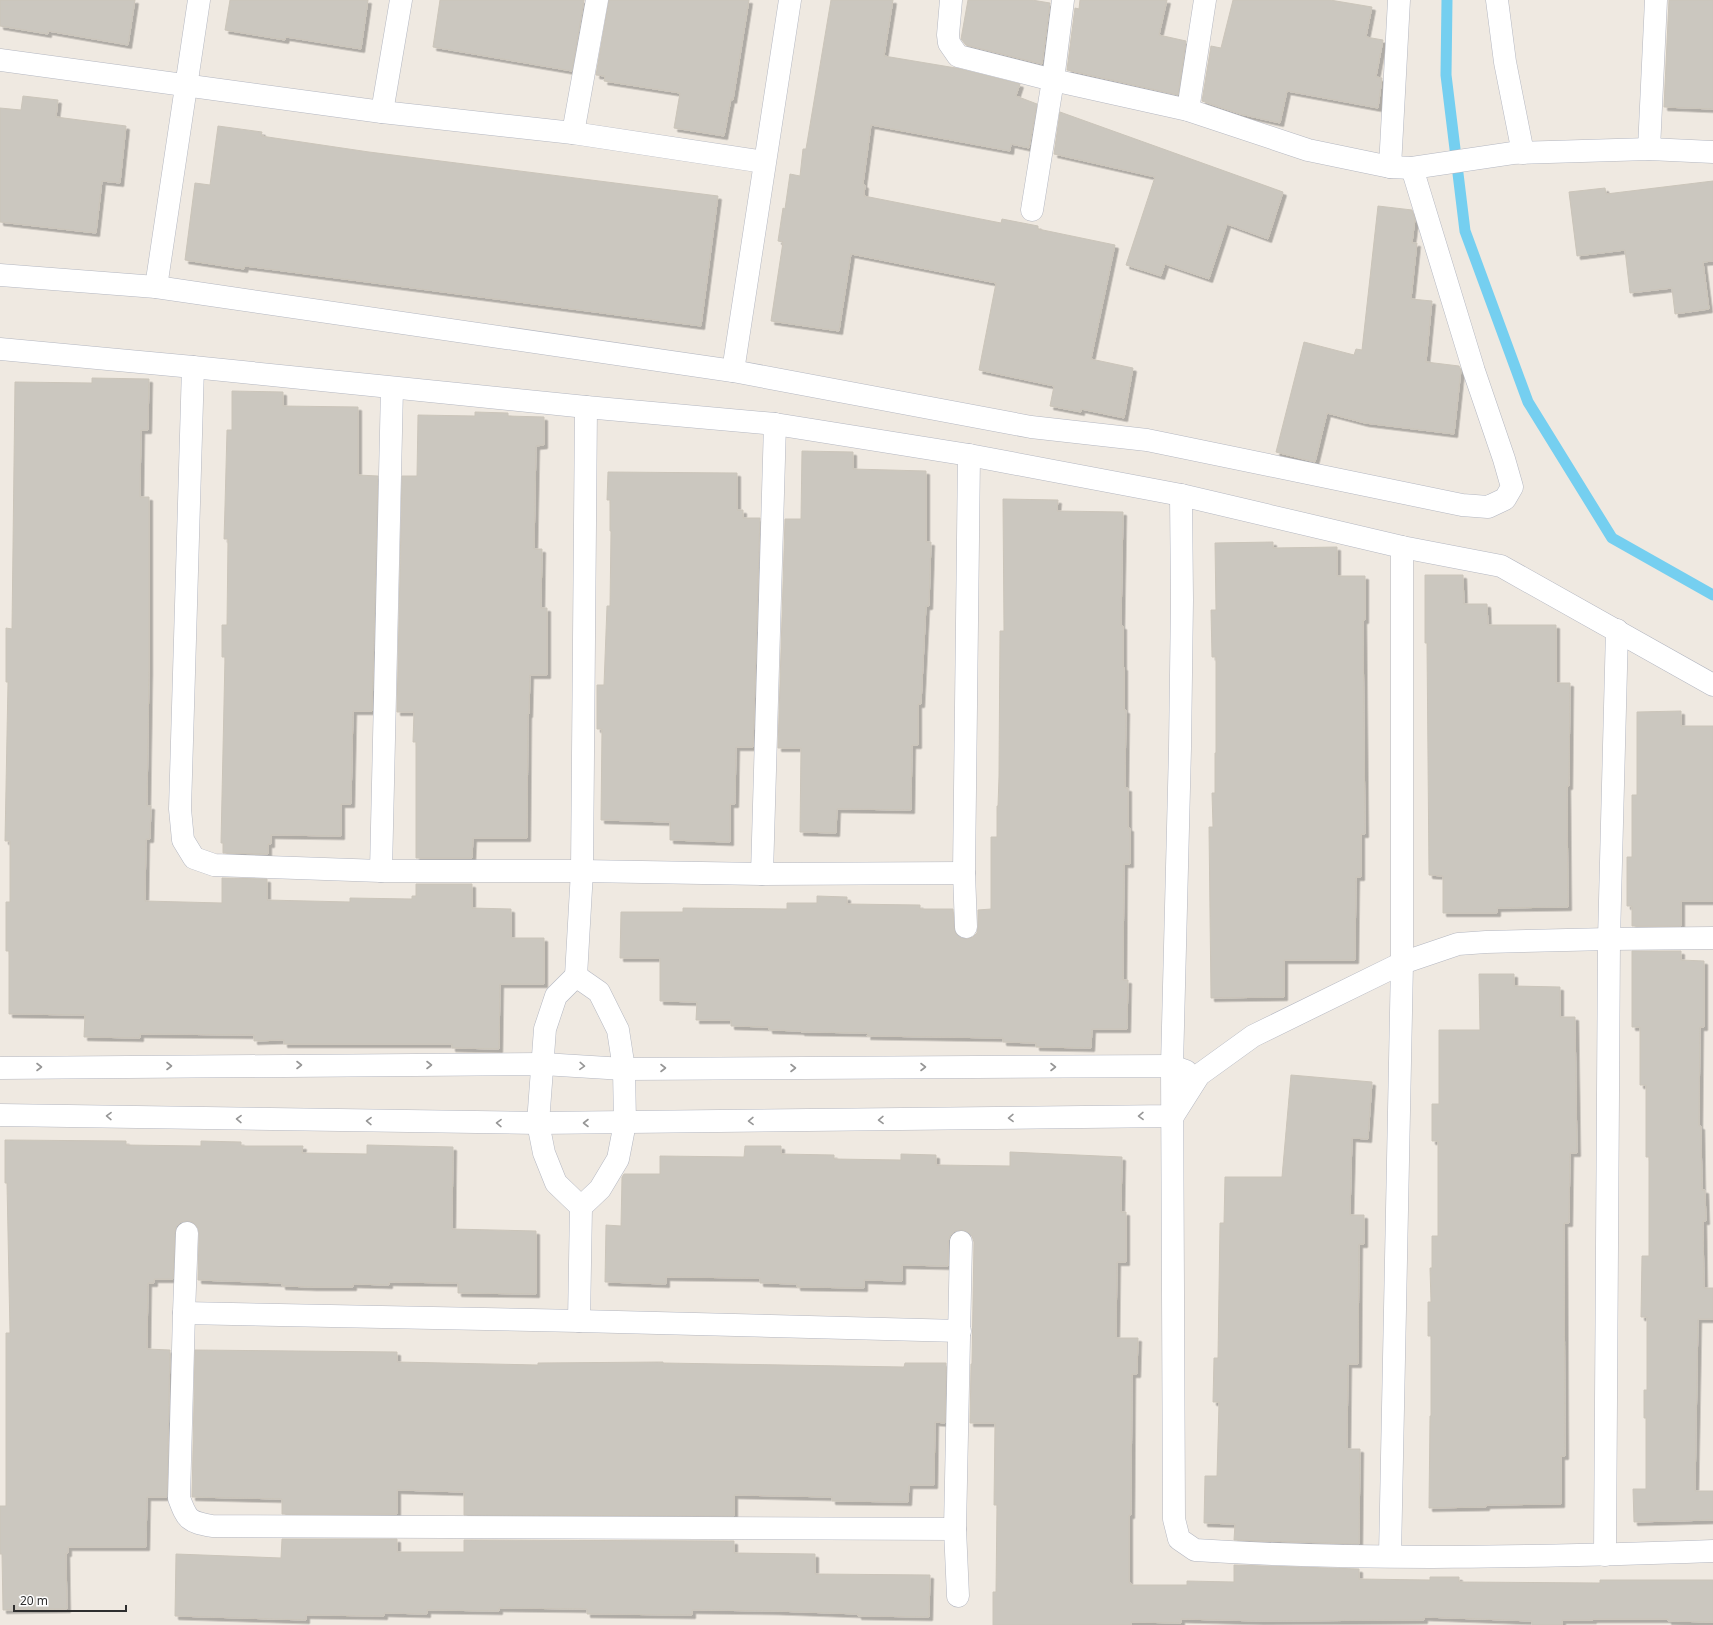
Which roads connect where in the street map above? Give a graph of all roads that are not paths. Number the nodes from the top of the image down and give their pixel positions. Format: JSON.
{"nodes":[{"id":1,"x":199,"y":0,"type":"edge"},
{"id":2,"x":401,"y":0,"type":"edge"},
{"id":3,"x":597,"y":0,"type":"edge"},
{"id":4,"x":790,"y":0,"type":"edge"},
{"id":5,"x":951,"y":0,"type":"edge"},
{"id":6,"x":1063,"y":0,"type":"edge"},
{"id":7,"x":1205,"y":0,"type":"edge"},
{"id":8,"x":1400,"y":0,"type":"edge"},
{"id":9,"x":1496,"y":0,"type":"edge"},
{"id":10,"x":1656,"y":0,"type":"edge"},
{"id":11,"x":0,"y":60,"type":"edge"},
{"id":12,"x":1053,"y":80,"type":"junction"},
{"id":13,"x":186,"y":86,"type":"junction"},
{"id":14,"x":1188,"y":110,"type":"junction"},
{"id":15,"x":382,"y":112,"type":"junction"},
{"id":16,"x":573,"y":133,"type":"junction"},
{"id":17,"x":1649,"y":149,"type":"junction"},
{"id":18,"x":1713,"y":152,"type":"edge"},
{"id":19,"x":1518,"y":153,"type":"junction"},
{"id":20,"x":764,"y":162,"type":"junction"},
{"id":21,"x":1390,"y":167,"type":"junction"},
{"id":22,"x":1418,"y":167,"type":"junction"},
{"id":23,"x":1032,"y":210,"type":"dead end"},
{"id":24,"x":0,"y":275,"type":"edge"},
{"id":25,"x":156,"y":287,"type":"junction"},
{"id":26,"x":0,"y":349,"type":"edge"},
{"id":27,"x":193,"y":367,"type":"junction"},
{"id":28,"x":733,"y":371,"type":"junction"},
{"id":29,"x":392,"y":388,"type":"junction"},
{"id":30,"x":586,"y":407,"type":"junction"},
{"id":31,"x":774,"y":424,"type":"junction"},
{"id":32,"x":969,"y":455,"type":"junction"},
{"id":33,"x":1181,"y":495,"type":"junction"},
{"id":34,"x":1402,"y":547,"type":"junction"},
{"id":35,"x":1617,"y":630,"type":"junction"},
{"id":36,"x":1713,"y":685,"type":"edge"},
{"id":37,"x":381,"y":871,"type":"junction"},
{"id":38,"x":582,"y":871,"type":"junction"},
{"id":39,"x":964,"y":873,"type":"junction"},
{"id":40,"x":762,"y":874,"type":"junction"},
{"id":41,"x":966,"y":927,"type":"dead end"},
{"id":42,"x":1713,"y":938,"type":"edge"},
{"id":43,"x":1609,"y":939,"type":"junction"},
{"id":44,"x":1402,"y":963,"type":"junction"},
{"id":45,"x":576,"y":976,"type":"junction"},
{"id":46,"x":543,"y":1064,"type":"junction"},
{"id":47,"x":1172,"y":1066,"type":"junction"},
{"id":48,"x":0,"y":1068,"type":"edge"},
{"id":49,"x":624,"y":1068,"type":"junction"},
{"id":50,"x":1199,"y":1075,"type":"junction"},
{"id":51,"x":0,"y":1115,"type":"edge"},
{"id":52,"x":1173,"y":1116,"type":"junction"},
{"id":53,"x":625,"y":1123,"type":"junction"},
{"id":54,"x":538,"y":1124,"type":"junction"},
{"id":55,"x":581,"y":1206,"type":"junction"},
{"id":56,"x":187,"y":1233,"type":"dead end"},
{"id":57,"x":961,"y":1242,"type":"dead end"},
{"id":58,"x":184,"y":1313,"type":"junction"},
{"id":59,"x":579,"y":1320,"type":"junction"},
{"id":60,"x":960,"y":1331,"type":"junction"},
{"id":61,"x":955,"y":1529,"type":"junction"},
{"id":62,"x":1713,"y":1551,"type":"edge"},
{"id":63,"x":1604,"y":1555,"type":"junction"},
{"id":64,"x":1390,"y":1556,"type":"junction"},
{"id":65,"x":958,"y":1596,"type":"dead end"}],
"edges":[{"from":1,"to":13,"type":"street"},
{"from":2,"to":15,"type":"street"},
{"from":3,"to":16,"type":"street"},
{"from":4,"to":20,"type":"street"},
{"from":5,"to":12,"type":"street"},
{"from":6,"to":12,"type":"street"},
{"from":7,"to":14,"type":"street"},
{"from":8,"to":21,"type":"street"},
{"from":9,"to":19,"type":"street"},
{"from":10,"to":17,"type":"street"},
{"from":11,"to":13,"type":"street"},
{"from":12,"to":14,"type":"street"},
{"from":12,"to":23,"type":"street"},
{"from":13,"to":15,"type":"street"},
{"from":13,"to":25,"type":"street"},
{"from":14,"to":21,"type":"street"},
{"from":15,"to":16,"type":"street"},
{"from":16,"to":20,"type":"street"},
{"from":17,"to":18,"type":"street"},
{"from":17,"to":19,"type":"street"},
{"from":19,"to":22,"type":"street"},
{"from":20,"to":28,"type":"street"},
{"from":21,"to":22,"type":"street"},
{"from":22,"to":28,"type":"street"},
{"from":24,"to":25,"type":"street"},
{"from":25,"to":28,"type":"street"},
{"from":26,"to":27,"type":"street"},
{"from":27,"to":29,"type":"street"},
{"from":27,"to":37,"type":"street"},
{"from":29,"to":30,"type":"street"},
{"from":29,"to":37,"type":"street"},
{"from":30,"to":31,"type":"street"},
{"from":30,"to":38,"type":"street"},
{"from":31,"to":32,"type":"street"},
{"from":31,"to":40,"type":"street"},
{"from":32,"to":33,"type":"street"},
{"from":32,"to":39,"type":"street"},
{"from":33,"to":34,"type":"street"},
{"from":33,"to":47,"type":"street"},
{"from":34,"to":35,"type":"street"},
{"from":34,"to":44,"type":"street"},
{"from":35,"to":36,"type":"street"},
{"from":35,"to":43,"type":"street"},
{"from":37,"to":38,"type":"street"},
{"from":38,"to":40,"type":"street"},
{"from":38,"to":45,"type":"street"},
{"from":39,"to":40,"type":"street"},
{"from":39,"to":41,"type":"street"},
{"from":42,"to":43,"type":"street"},
{"from":43,"to":44,"type":"street"},
{"from":43,"to":63,"type":"street"},
{"from":44,"to":50,"type":"street"},
{"from":44,"to":64,"type":"street"},
{"from":45,"to":46,"type":"street"},
{"from":45,"to":49,"type":"street"},
{"from":48,"to":46,"type":"street","one_way":true},
{"from":46,"to":49,"type":"street","one_way":true},
{"from":46,"to":54,"type":"street"},
{"from":49,"to":47,"type":"street","one_way":true},
{"from":47,"to":50,"type":"street"},
{"from":47,"to":52,"type":"street"},
{"from":49,"to":53,"type":"street"},
{"from":50,"to":52,"type":"street"},
{"from":54,"to":51,"type":"street","one_way":true},
{"from":52,"to":53,"type":"street","one_way":true},
{"from":52,"to":64,"type":"street"},
{"from":53,"to":54,"type":"street","one_way":true},
{"from":53,"to":55,"type":"street"},
{"from":54,"to":55,"type":"street"},
{"from":55,"to":59,"type":"street"},
{"from":56,"to":58,"type":"street"},
{"from":57,"to":60,"type":"street"},
{"from":58,"to":59,"type":"street"},
{"from":58,"to":61,"type":"street"},
{"from":59,"to":60,"type":"street"},
{"from":60,"to":61,"type":"street"},
{"from":61,"to":65,"type":"street"},
{"from":62,"to":63,"type":"street"},
{"from":63,"to":64,"type":"street"}]}
